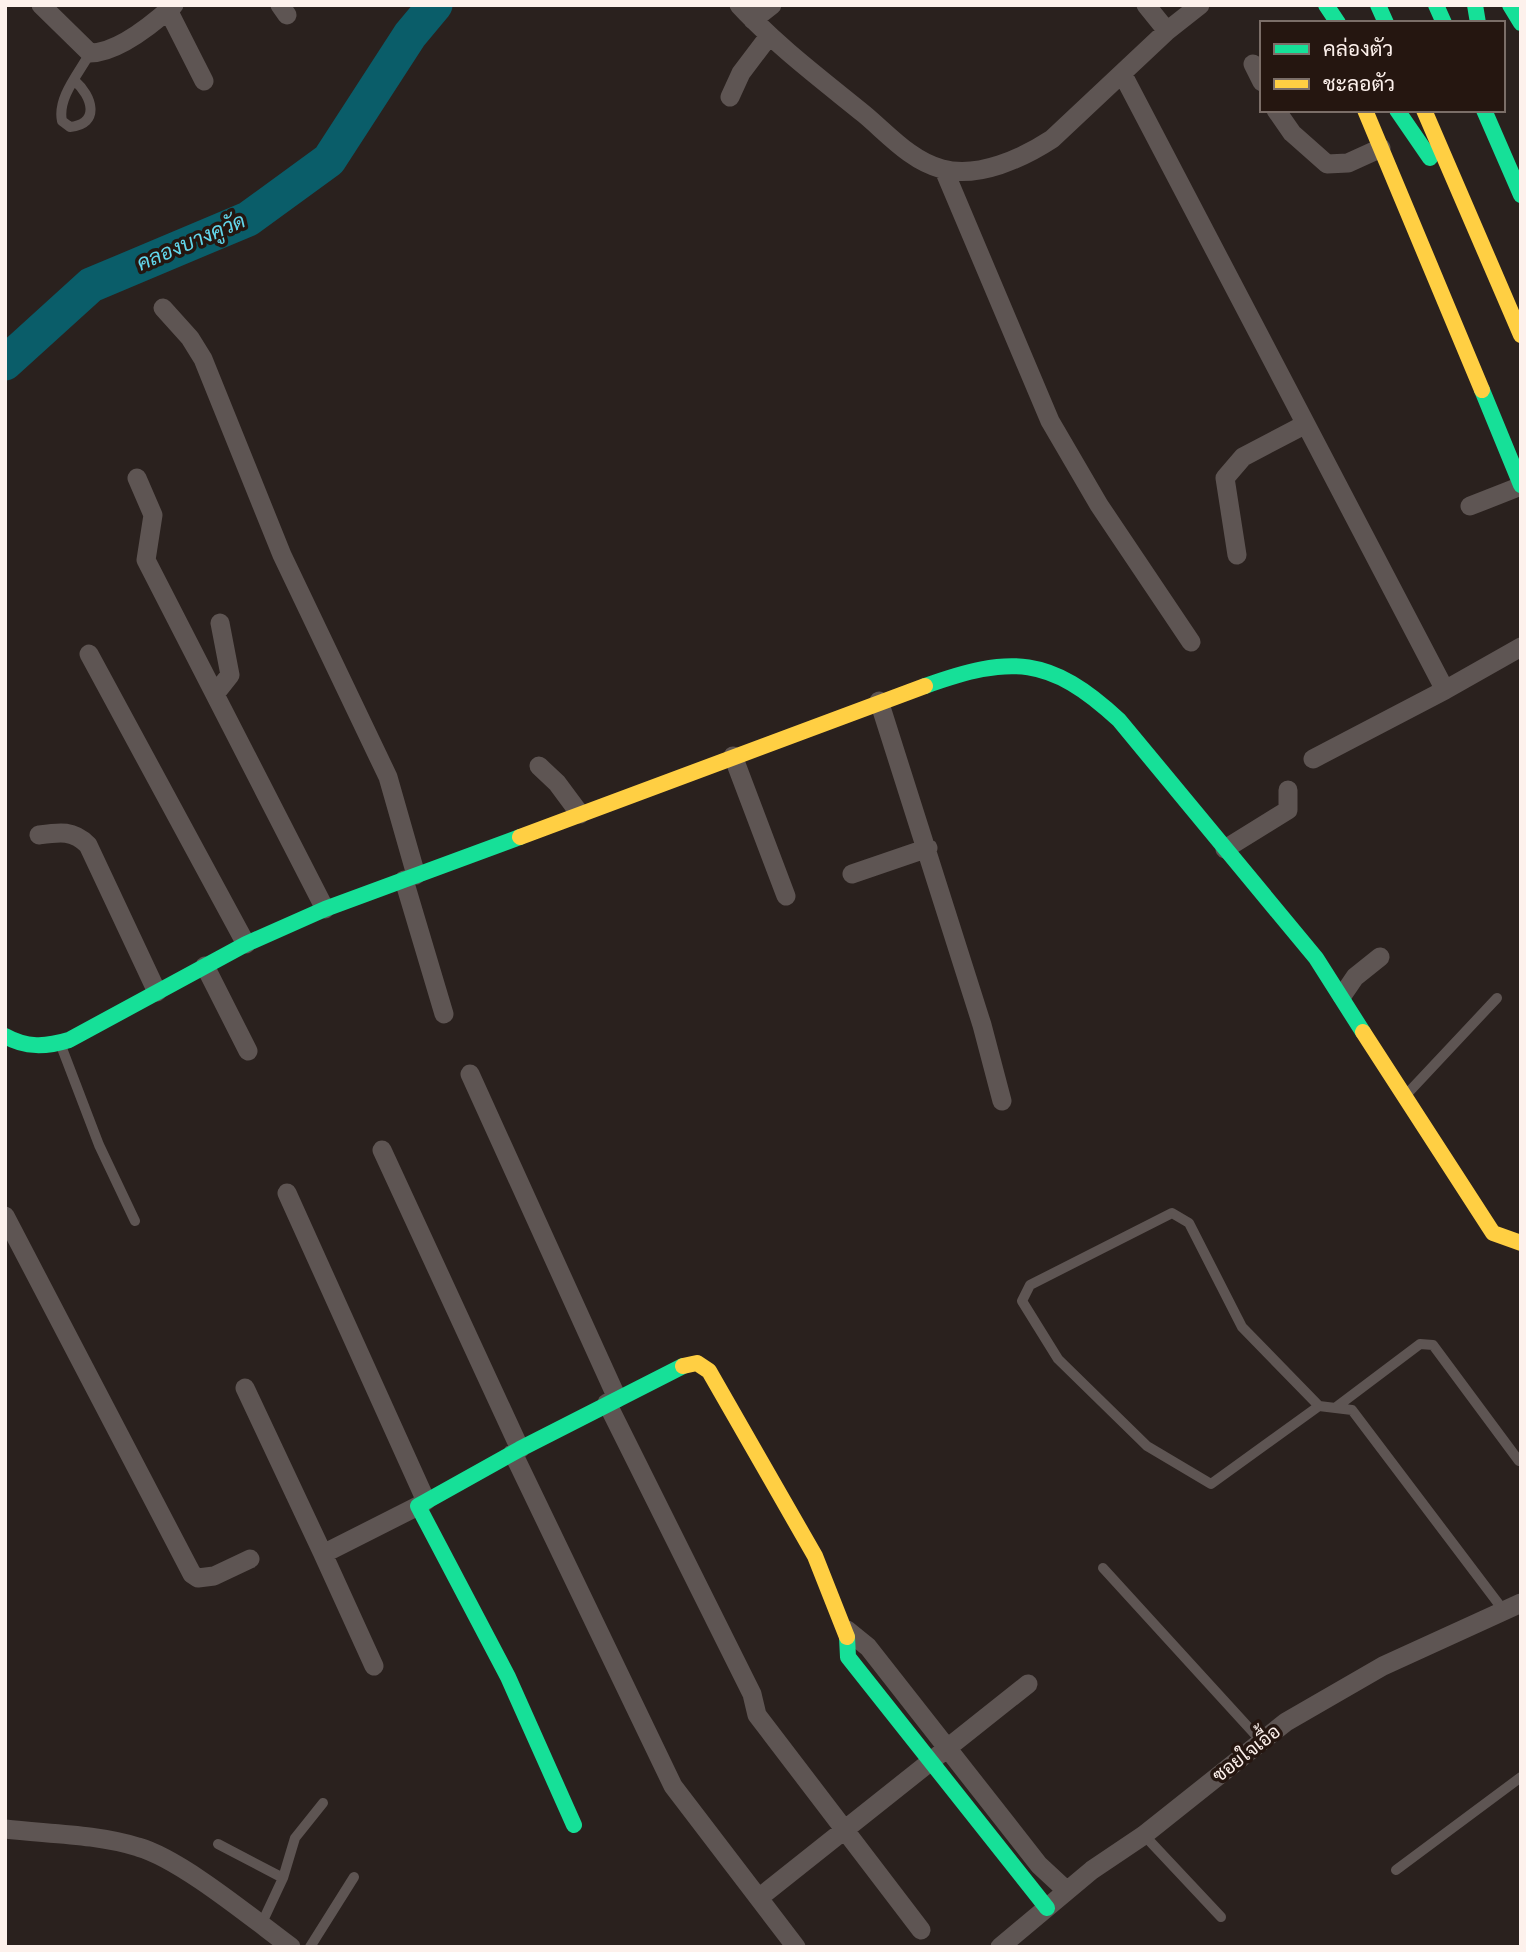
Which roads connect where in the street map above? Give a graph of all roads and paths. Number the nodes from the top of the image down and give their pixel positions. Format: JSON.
{"nodes":[{"id":1,"x":41,"y":5,"type":"edge"},
{"id":2,"x":739,"y":5,"type":"edge"},
{"id":3,"x":772,"y":5,"type":"edge"},
{"id":4,"x":1146,"y":5,"type":"edge"},
{"id":5,"x":1200,"y":5,"type":"edge"},
{"id":6,"x":1319,"y":5,"type":"edge"},
{"id":7,"x":1326,"y":5,"type":"edge"},
{"id":8,"x":1378,"y":5,"type":"edge"},
{"id":9,"x":1436,"y":5,"type":"edge"},
{"id":10,"x":1510,"y":5,"type":"edge"},
{"id":11,"x":171,"y":8,"type":"edge"},
{"id":12,"x":753,"y":20,"type":"junction"},
{"id":13,"x":1326,"y":21,"type":"edge"},
{"id":14,"x":1337,"y":21,"type":"edge"},
{"id":15,"x":1385,"y":21,"type":"edge"},
{"id":16,"x":1443,"y":21,"type":"edge"},
{"id":17,"x":1521,"y":23,"type":"edge"},
{"id":18,"x":1167,"y":31,"type":"junction"},
{"id":19,"x":769,"y":36,"type":"junction"},
{"id":20,"x":90,"y":53,"type":"junction"},
{"id":21,"x":1123,"y":75,"type":"junction"},
{"id":22,"x":75,"y":81,"type":"dead end"},
{"id":23,"x":204,"y":81,"type":"dead end"},
{"id":24,"x":730,"y":97,"type":"dead end"},
{"id":25,"x":1277,"y":112,"type":"edge"},
{"id":26,"x":1366,"y":112,"type":"edge"},
{"id":27,"x":1398,"y":112,"type":"edge"},
{"id":28,"x":1425,"y":112,"type":"edge"},
{"id":29,"x":1485,"y":112,"type":"edge"},
{"id":30,"x":1498,"y":112,"type":"edge"},
{"id":31,"x":1381,"y":148,"type":"junction"},
{"id":32,"x":944,"y":170,"type":"junction"},
{"id":33,"x":1513,"y":176,"type":"junction"},
{"id":34,"x":1521,"y":195,"type":"edge"},
{"id":35,"x":1474,"y":223,"type":"junction"},
{"id":36,"x":163,"y":308,"type":"dead end"},
{"id":37,"x":1521,"y":335,"type":"edge"},
{"id":38,"x":1304,"y":425,"type":"junction"},
{"id":39,"x":137,"y":478,"type":"dead end"},
{"id":40,"x":1521,"y":486,"type":"edge"},
{"id":41,"x":1470,"y":506,"type":"dead end"},
{"id":42,"x":1237,"y":555,"type":"dead end"},
{"id":43,"x":220,"y":623,"type":"dead end"},
{"id":44,"x":1191,"y":642,"type":"dead end"},
{"id":45,"x":1521,"y":648,"type":"edge"},
{"id":46,"x":89,"y":654,"type":"dead end"},
{"id":47,"x":1444,"y":690,"type":"junction"},
{"id":48,"x":215,"y":694,"type":"junction"},
{"id":49,"x":879,"y":701,"type":"junction"},
{"id":50,"x":733,"y":756,"type":"junction"},
{"id":51,"x":1313,"y":760,"type":"dead end"},
{"id":52,"x":539,"y":766,"type":"dead end"},
{"id":53,"x":1288,"y":790,"type":"dead end"},
{"id":54,"x":580,"y":814,"type":"junction"},
{"id":55,"x":39,"y":835,"type":"dead end"},
{"id":56,"x":928,"y":848,"type":"junction"},
{"id":57,"x":1225,"y":849,"type":"junction"},
{"id":58,"x":852,"y":874,"type":"dead end"},
{"id":59,"x":410,"y":877,"type":"junction"},
{"id":60,"x":786,"y":896,"type":"dead end"},
{"id":61,"x":326,"y":909,"type":"junction"},
{"id":62,"x":246,"y":944,"type":"junction"},
{"id":63,"x":1380,"y":957,"type":"dead end"},
{"id":64,"x":205,"y":966,"type":"junction"},
{"id":65,"x":157,"y":992,"type":"junction"},
{"id":66,"x":1342,"y":996,"type":"junction"},
{"id":67,"x":1497,"y":998,"type":"dead end"},
{"id":68,"x":444,"y":1014,"type":"dead end"},
{"id":69,"x":5,"y":1036,"type":"edge"},
{"id":70,"x":60,"y":1043,"type":"junction"},
{"id":71,"x":248,"y":1051,"type":"dead end"},
{"id":72,"x":470,"y":1074,"type":"dead end"},
{"id":73,"x":1406,"y":1096,"type":"junction"},
{"id":74,"x":1002,"y":1101,"type":"dead end"},
{"id":75,"x":382,"y":1150,"type":"dead end"},
{"id":76,"x":287,"y":1193,"type":"dead end"},
{"id":77,"x":5,"y":1216,"type":"edge"},
{"id":78,"x":135,"y":1221,"type":"dead end"},
{"id":79,"x":1521,"y":1243,"type":"edge"},
{"id":80,"x":245,"y":1388,"type":"dead end"},
{"id":81,"x":612,"y":1401,"type":"junction"},
{"id":82,"x":1320,"y":1406,"type":"junction"},
{"id":83,"x":1335,"y":1408,"type":"junction"},
{"id":84,"x":516,"y":1451,"type":"junction"},
{"id":85,"x":1519,"y":1461,"type":"dead end"},
{"id":86,"x":422,"y":1504,"type":"junction"},
{"id":87,"x":323,"y":1554,"type":"junction"},
{"id":88,"x":250,"y":1559,"type":"dead end"},
{"id":89,"x":1103,"y":1568,"type":"dead end"},
{"id":90,"x":1512,"y":1607,"type":"edge"},
{"id":91,"x":847,"y":1630,"type":"junction"},
{"id":92,"x":374,"y":1666,"type":"dead end"},
{"id":93,"x":1028,"y":1684,"type":"dead end"},
{"id":94,"x":1261,"y":1741,"type":"junction"},
{"id":95,"x":948,"y":1749,"type":"junction"},
{"id":96,"x":932,"y":1762,"type":"junction"},
{"id":97,"x":1521,"y":1777,"type":"edge"},
{"id":98,"x":323,"y":1803,"type":"dead end"},
{"id":99,"x":574,"y":1825,"type":"dead end"},
{"id":100,"x":843,"y":1828,"type":"junction"},
{"id":101,"x":5,"y":1829,"type":"edge"},
{"id":102,"x":1144,"y":1835,"type":"junction"},
{"id":103,"x":218,"y":1844,"type":"dead end"},
{"id":104,"x":1396,"y":1870,"type":"dead end"},
{"id":105,"x":283,"y":1878,"type":"junction"},
{"id":106,"x":354,"y":1878,"type":"dead end"},
{"id":107,"x":1067,"y":1891,"type":"junction"},
{"id":108,"x":760,"y":1897,"type":"junction"},
{"id":109,"x":1047,"y":1908,"type":"junction"},
{"id":110,"x":1222,"y":1917,"type":"dead end"},
{"id":111,"x":261,"y":1925,"type":"junction"},
{"id":112,"x":921,"y":1930,"type":"dead end"},
{"id":113,"x":291,"y":1947,"type":"edge"},
{"id":114,"x":310,"y":1947,"type":"edge"},
{"id":115,"x":796,"y":1947,"type":"edge"},
{"id":116,"x":1000,"y":1947,"type":"edge"}],
"edges":[{"from":1,"to":20,"type":"street"},
{"from":2,"to":12,"type":"street"},
{"from":3,"to":12,"type":"street"},
{"from":4,"to":18,"type":"street"},
{"from":5,"to":18,"type":"street"},
{"from":6,"to":13,"type":"street"},
{"from":7,"to":14,"type":"street"},
{"from":8,"to":15,"type":"street"},
{"from":9,"to":16,"type":"street"},
{"from":10,"to":17,"type":"street"},
{"from":11,"to":20,"type":"street"},
{"from":11,"to":23,"type":"street"},
{"from":12,"to":19,"type":"street"},
{"from":18,"to":21,"type":"street"},
{"from":19,"to":24,"type":"street"},
{"from":19,"to":32,"type":"street"},
{"from":20,"to":22,"type":"lane"},
{"from":21,"to":32,"type":"street"},
{"from":21,"to":38,"type":"street"},
{"from":25,"to":31,"type":"street"},
{"from":26,"to":31,"type":"street"},
{"from":27,"to":35,"type":"street"},
{"from":28,"to":35,"type":"street"},
{"from":29,"to":33,"type":"street"},
{"from":30,"to":33,"type":"street"},
{"from":31,"to":40,"type":"street"},
{"from":32,"to":44,"type":"street"},
{"from":33,"to":34,"type":"street"},
{"from":35,"to":37,"type":"street"},
{"from":36,"to":59,"type":"street"},
{"from":38,"to":42,"type":"street"},
{"from":38,"to":47,"type":"street"},
{"from":39,"to":48,"type":"street"},
{"from":40,"to":41,"type":"street"},
{"from":43,"to":48,"type":"street"},
{"from":45,"to":47,"type":"street"},
{"from":46,"to":62,"type":"street"},
{"from":47,"to":51,"type":"street"},
{"from":48,"to":61,"type":"street"},
{"from":49,"to":50,"type":"street"},
{"from":49,"to":56,"type":"street"},
{"from":49,"to":57,"type":"street"},
{"from":50,"to":54,"type":"street"},
{"from":50,"to":60,"type":"street"},
{"from":52,"to":54,"type":"street"},
{"from":53,"to":57,"type":"street"},
{"from":54,"to":59,"type":"street"},
{"from":55,"to":65,"type":"street"},
{"from":56,"to":58,"type":"street"},
{"from":56,"to":74,"type":"street"},
{"from":57,"to":66,"type":"street"},
{"from":59,"to":61,"type":"street"},
{"from":59,"to":68,"type":"street"},
{"from":61,"to":62,"type":"street"},
{"from":62,"to":64,"type":"street"},
{"from":63,"to":66,"type":"street"},
{"from":64,"to":65,"type":"street"},
{"from":64,"to":71,"type":"street"},
{"from":65,"to":70,"type":"street"},
{"from":66,"to":73,"type":"street"},
{"from":67,"to":73,"type":"lane"},
{"from":69,"to":70,"type":"street"},
{"from":70,"to":78,"type":"lane"},
{"from":72,"to":81,"type":"street"},
{"from":73,"to":79,"type":"street"},
{"from":75,"to":84,"type":"street"},
{"from":76,"to":86,"type":"street"},
{"from":77,"to":88,"type":"street"},
{"from":80,"to":87,"type":"street"},
{"from":81,"to":84,"type":"street"},
{"from":81,"to":91,"type":"street"},
{"from":81,"to":100,"type":"street"},
{"from":82,"to":82,"type":"lane"},
{"from":82,"to":83,"type":"lane"},
{"from":83,"to":85,"type":"lane"},
{"from":83,"to":90,"type":"lane"},
{"from":84,"to":86,"type":"street"},
{"from":84,"to":108,"type":"street"},
{"from":86,"to":87,"type":"street"},
{"from":86,"to":99,"type":"street"},
{"from":87,"to":92,"type":"street"},
{"from":89,"to":94,"type":"lane"},
{"from":90,"to":94,"type":"street","name":"ซอยใจเอื้อ"},
{"from":91,"to":95,"type":"street"},
{"from":91,"to":96,"type":"street"},
{"from":93,"to":95,"type":"street"},
{"from":94,"to":102,"type":"street","name":"ซอยใจเอื้อ"},
{"from":95,"to":96,"type":"street"},
{"from":95,"to":107,"type":"street"},
{"from":96,"to":100,"type":"street"},
{"from":96,"to":109,"type":"street"},
{"from":97,"to":104,"type":"lane"},
{"from":98,"to":105,"type":"lane"},
{"from":100,"to":108,"type":"street"},
{"from":100,"to":112,"type":"street"},
{"from":101,"to":111,"type":"street"},
{"from":102,"to":107,"type":"street","name":"ซอยใจเอื้อ"},
{"from":102,"to":110,"type":"lane"},
{"from":103,"to":105,"type":"lane"},
{"from":105,"to":111,"type":"lane"},
{"from":106,"to":114,"type":"lane"},
{"from":107,"to":109,"type":"street","name":"ซอยใจเอื้อ"},
{"from":108,"to":115,"type":"street"},
{"from":109,"to":116,"type":"street","name":"ซอยใจเอื้อ"},
{"from":111,"to":113,"type":"street"}]}
